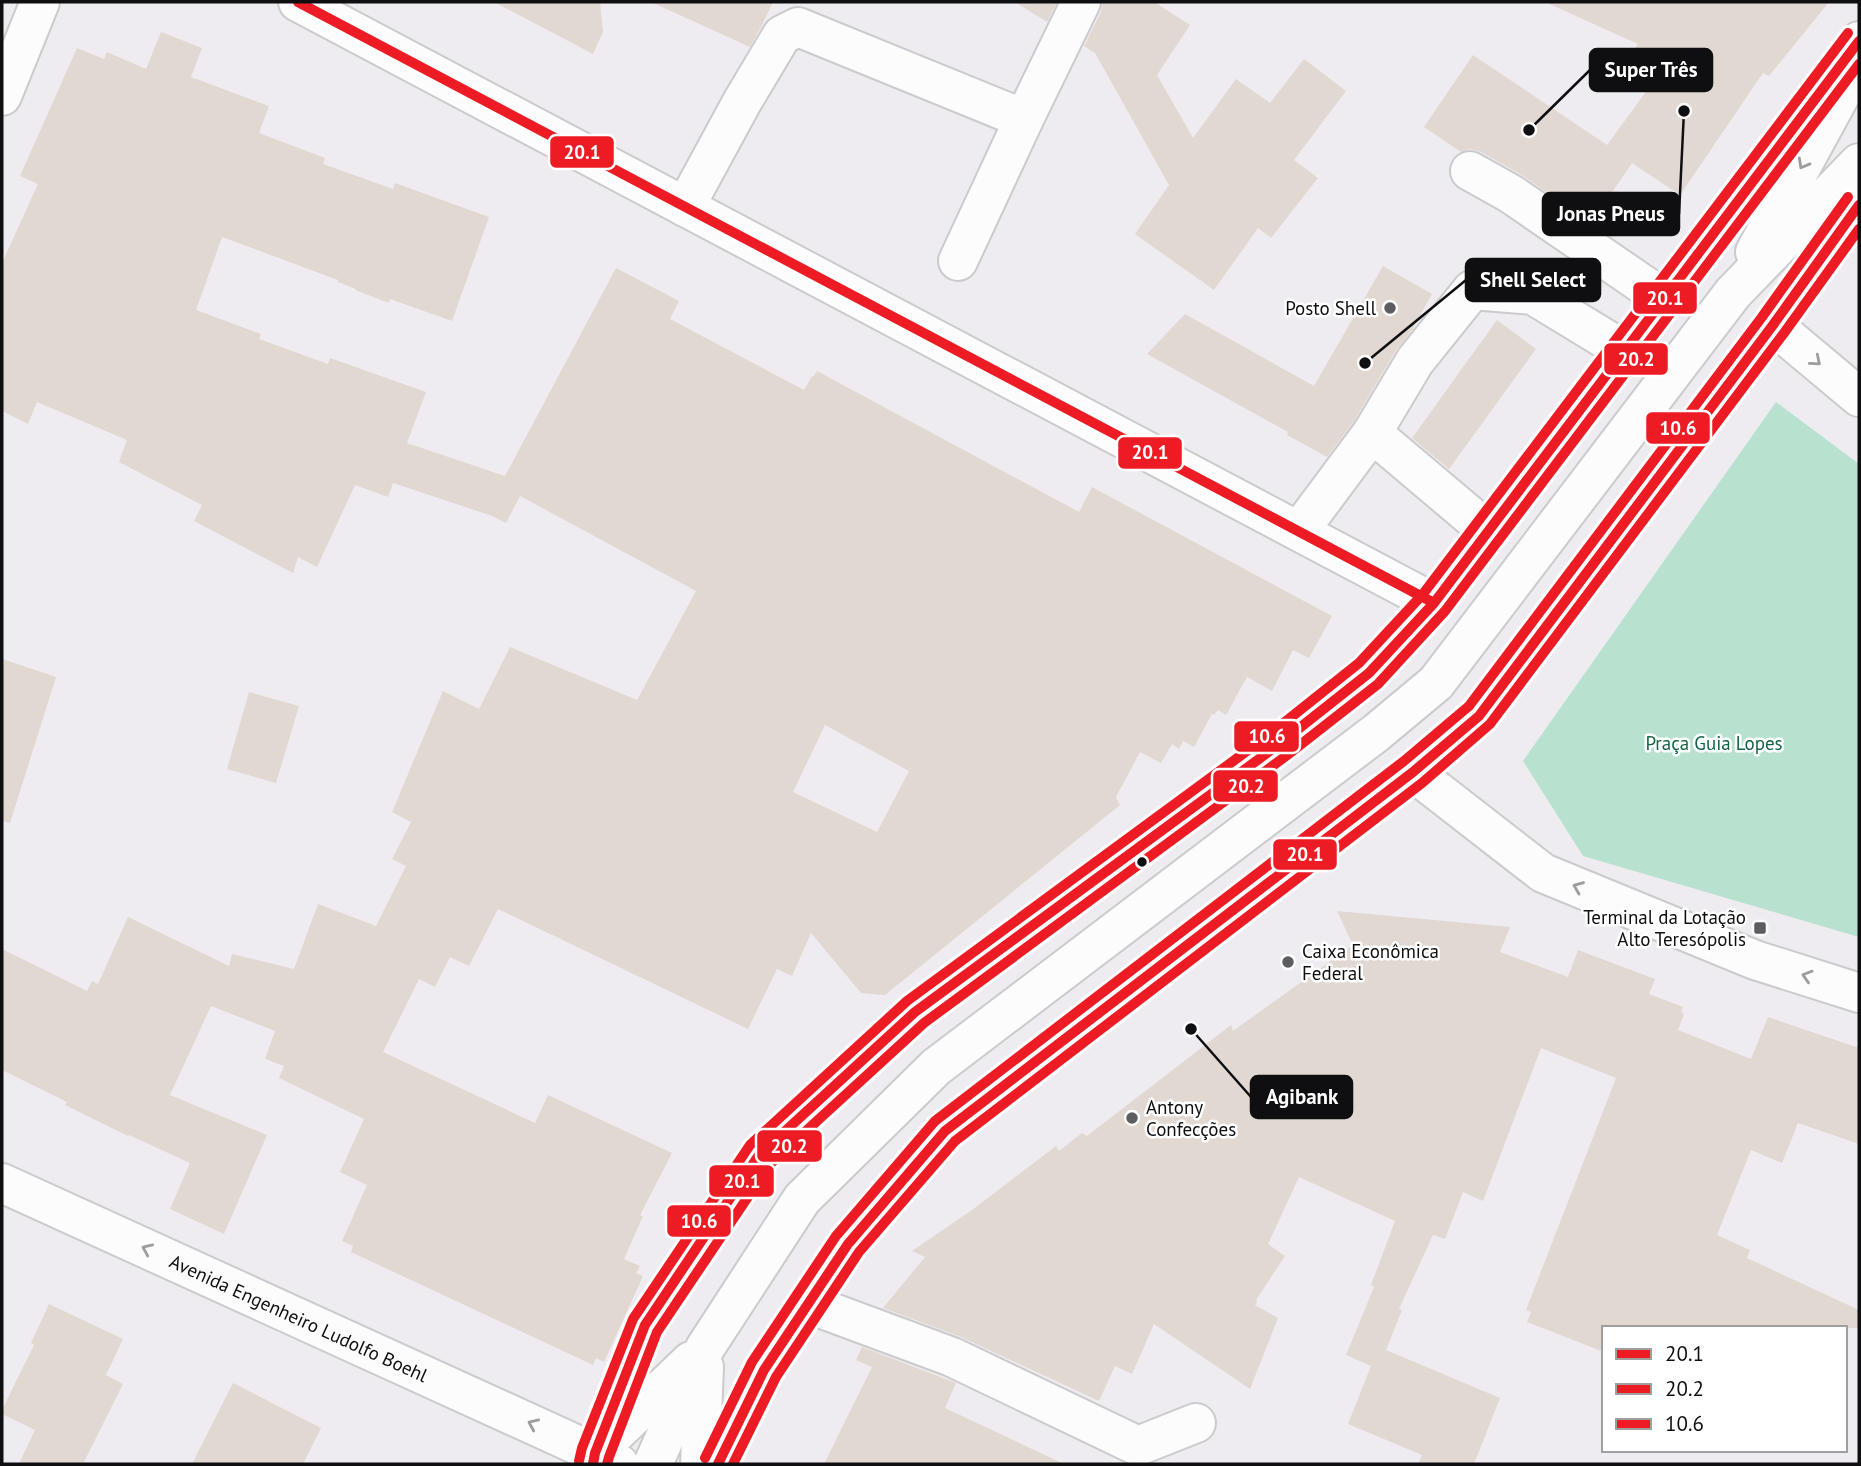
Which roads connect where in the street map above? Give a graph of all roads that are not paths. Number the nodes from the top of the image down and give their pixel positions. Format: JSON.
{"nodes":[{"id":1,"x":40,"y":2,"type":"edge"},
{"id":2,"x":298,"y":2,"type":"edge"},
{"id":3,"x":1081,"y":2,"type":"edge"},
{"id":4,"x":1859,"y":41,"type":"edge"},
{"id":5,"x":1859,"y":61,"type":"edge"},
{"id":6,"x":2,"y":96,"type":"edge"},
{"id":7,"x":1024,"y":119,"type":"junction"},
{"id":8,"x":1859,"y":163,"type":"edge"},
{"id":9,"x":1470,"y":172,"type":"dead end"},
{"id":10,"x":1859,"y":205,"type":"edge"},
{"id":11,"x":685,"y":207,"type":"junction"},
{"id":12,"x":958,"y":261,"type":"dead end"},
{"id":13,"x":1733,"y":293,"type":"junction"},
{"id":14,"x":1664,"y":299,"type":"junction"},
{"id":15,"x":1773,"y":325,"type":"junction"},
{"id":16,"x":1625,"y":351,"type":"junction"},
{"id":17,"x":1859,"y":397,"type":"edge"},
{"id":18,"x":1372,"y":433,"type":"junction"},
{"id":19,"x":1298,"y":531,"type":"junction"},
{"id":20,"x":1488,"y":531,"type":"junction"},
{"id":21,"x":1434,"y":603,"type":"junction"},
{"id":22,"x":1413,"y":772,"type":"junction"},
{"id":23,"x":1859,"y":993,"type":"edge"},
{"id":24,"x":2,"y":1183,"type":"edge"},
{"id":25,"x":809,"y":1304,"type":"junction"},
{"id":26,"x":705,"y":1348,"type":"junction"},
{"id":27,"x":1196,"y":1423,"type":"dead end"},
{"id":28,"x":602,"y":1460,"type":"edge"},
{"id":29,"x":653,"y":1464,"type":"edge"},
{"id":30,"x":700,"y":1464,"type":"edge"},
{"id":31,"x":718,"y":1464,"type":"edge"}],
"edges":[{"from":1,"to":6,"type":"main road"},
{"from":2,"to":11,"type":"main road"},
{"from":3,"to":7,"type":"main road"},
{"from":4,"to":14,"type":"main road"},
{"from":5,"to":13,"type":"main road","one_way":true},
{"from":7,"to":11,"type":"main road"},
{"from":7,"to":12,"type":"main road"},
{"from":8,"to":13,"type":"main road"},
{"from":9,"to":14,"type":"main road"},
{"from":10,"to":15,"type":"main road"},
{"from":11,"to":19,"type":"main road"},
{"from":13,"to":26,"type":"main road"},
{"from":14,"to":16,"type":"main road"},
{"from":15,"to":17,"type":"main road","one_way":true},
{"from":15,"to":22,"type":"main road"},
{"from":16,"to":18,"type":"main road"},
{"from":16,"to":20,"type":"main road"},
{"from":18,"to":19,"type":"main road"},
{"from":18,"to":20,"type":"main road"},
{"from":19,"to":21,"type":"main road"},
{"from":20,"to":21,"type":"main road"},
{"from":21,"to":28,"type":"main road"},
{"from":23,"to":22,"type":"main road","one_way":true},
{"from":22,"to":25,"type":"main road"},
{"from":28,"to":24,"type":"main road","name":"Avenida Engenheiro Ludolfo Boehl","one_way":true},
{"from":25,"to":27,"type":"main road"},
{"from":25,"to":31,"type":"main road"},
{"from":26,"to":28,"type":"main road"},
{"from":26,"to":29,"type":"main road"},
{"from":26,"to":30,"type":"main road"}]}
